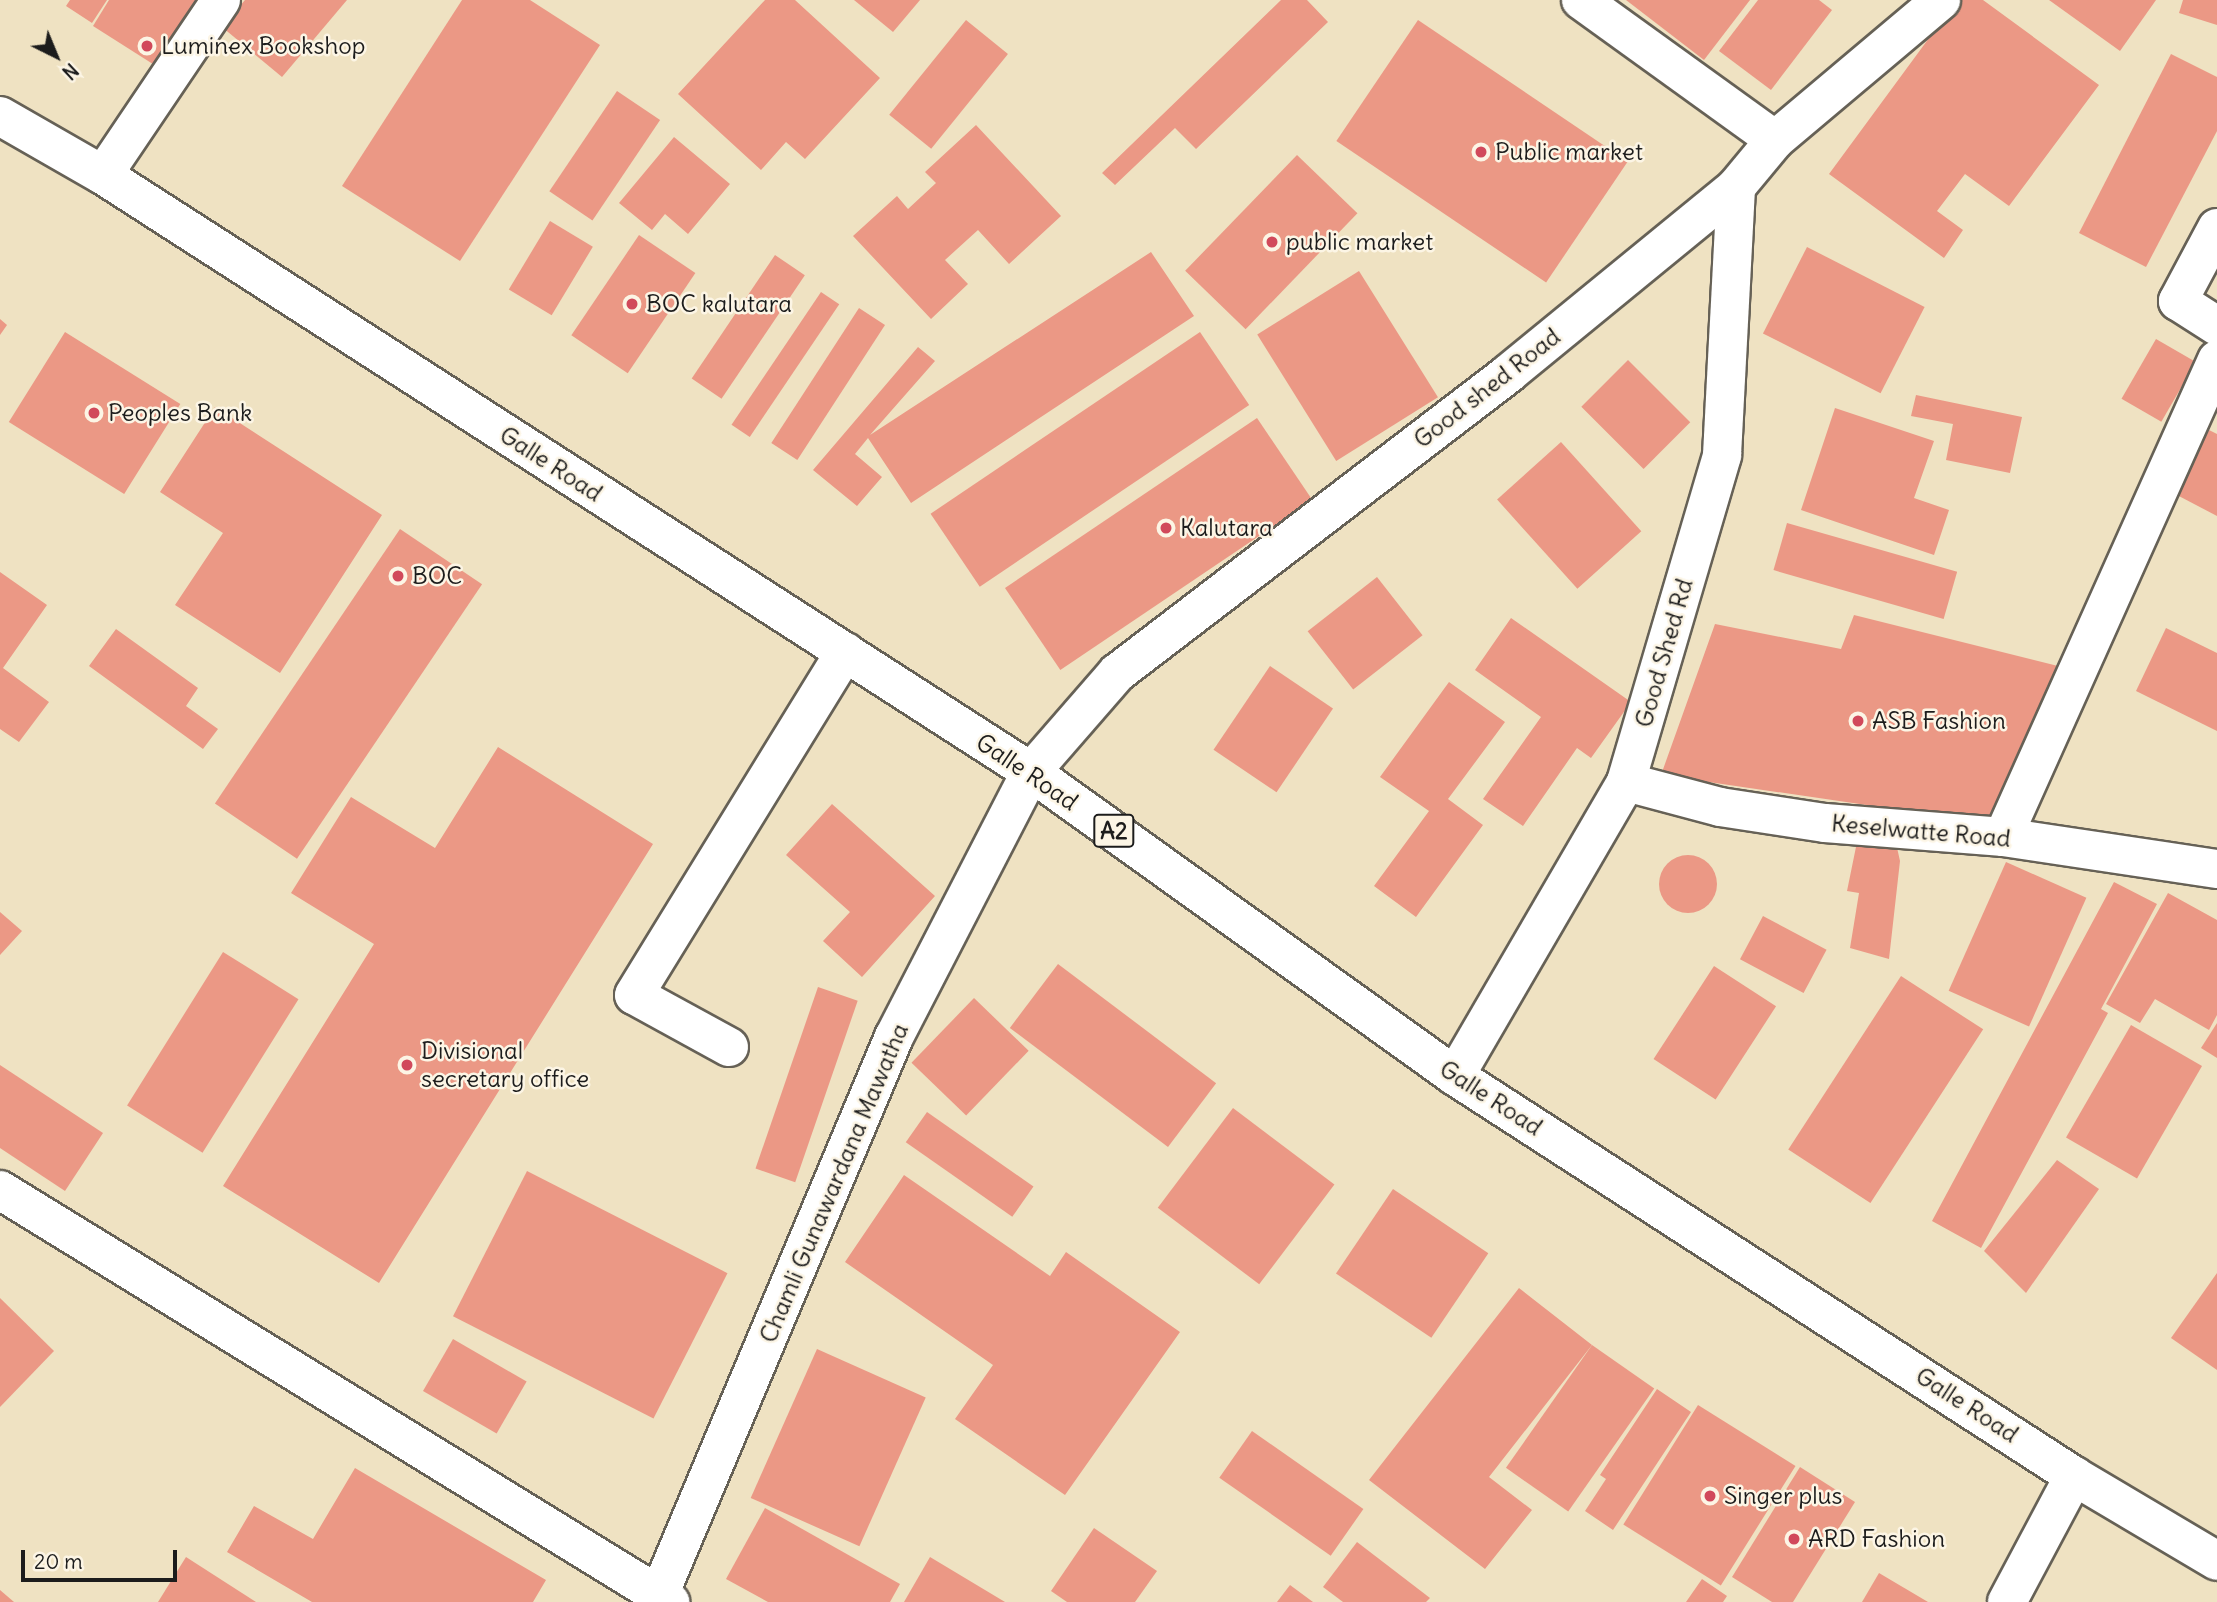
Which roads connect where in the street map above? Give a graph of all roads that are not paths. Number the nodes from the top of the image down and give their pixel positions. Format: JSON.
{"nodes":[{"id":1,"x":221,"y":0,"type":"edge"},
{"id":2,"x":1581,"y":0,"type":"edge"},
{"id":3,"x":1941,"y":0,"type":"edge"},
{"id":4,"x":0,"y":116,"type":"edge"},
{"id":5,"x":1775,"y":140,"type":"junction"},
{"id":6,"x":103,"y":176,"type":"junction"},
{"id":7,"x":1737,"y":187,"type":"junction"},
{"id":8,"x":2217,"y":228,"type":"edge"},
{"id":9,"x":2217,"y":326,"type":"edge"},
{"id":10,"x":2217,"y":360,"type":"edge"},
{"id":11,"x":845,"y":652,"type":"junction"},
{"id":12,"x":1031,"y":772,"type":"junction"},
{"id":13,"x":1626,"y":782,"type":"junction"},
{"id":14,"x":2003,"y":836,"type":"junction"},
{"id":15,"x":2217,"y":869,"type":"edge"},
{"id":16,"x":730,"y":1047,"type":"dead end"},
{"id":17,"x":1455,"y":1076,"type":"junction"},
{"id":18,"x":0,"y":1190,"type":"edge"},
{"id":19,"x":2074,"y":1476,"type":"junction"},
{"id":20,"x":2217,"y":1562,"type":"edge"},
{"id":21,"x":662,"y":1600,"type":"edge"},
{"id":22,"x":2007,"y":1602,"type":"edge"}],
"edges":[{"from":1,"to":6,"type":"main road"},
{"from":2,"to":5,"type":"main road"},
{"from":3,"to":5,"type":"main road","name":"Good shed Road"},
{"from":4,"to":6,"type":"main road","name":"Galle Road","number":"A2"},
{"from":5,"to":7,"type":"main road","name":"Good shed Road"},
{"from":6,"to":11,"type":"main road","name":"Galle Road","number":"A2"},
{"from":7,"to":12,"type":"main road","name":"Good shed Road"},
{"from":7,"to":13,"type":"main road","name":"Good Shed Rd"},
{"from":8,"to":9,"type":"main road"},
{"from":10,"to":14,"type":"main road"},
{"from":11,"to":12,"type":"main road","name":"Galle Road","number":"A2"},
{"from":11,"to":16,"type":"main road"},
{"from":12,"to":17,"type":"main road","name":"Galle Road","number":"A2"},
{"from":12,"to":21,"type":"main road","name":"Chamli Gunawardana Mawatha"},
{"from":13,"to":14,"type":"main road","name":"Keselwatte Road"},
{"from":13,"to":17,"type":"main road","name":"Good Shed Rd"},
{"from":14,"to":15,"type":"main road","name":"Keselwatte Road"},
{"from":17,"to":19,"type":"main road","name":"Galle Road","number":"A2"},
{"from":18,"to":21,"type":"main road"},
{"from":19,"to":20,"type":"main road","name":"Galle Road","number":"A2"},
{"from":19,"to":22,"type":"main road"}]}
